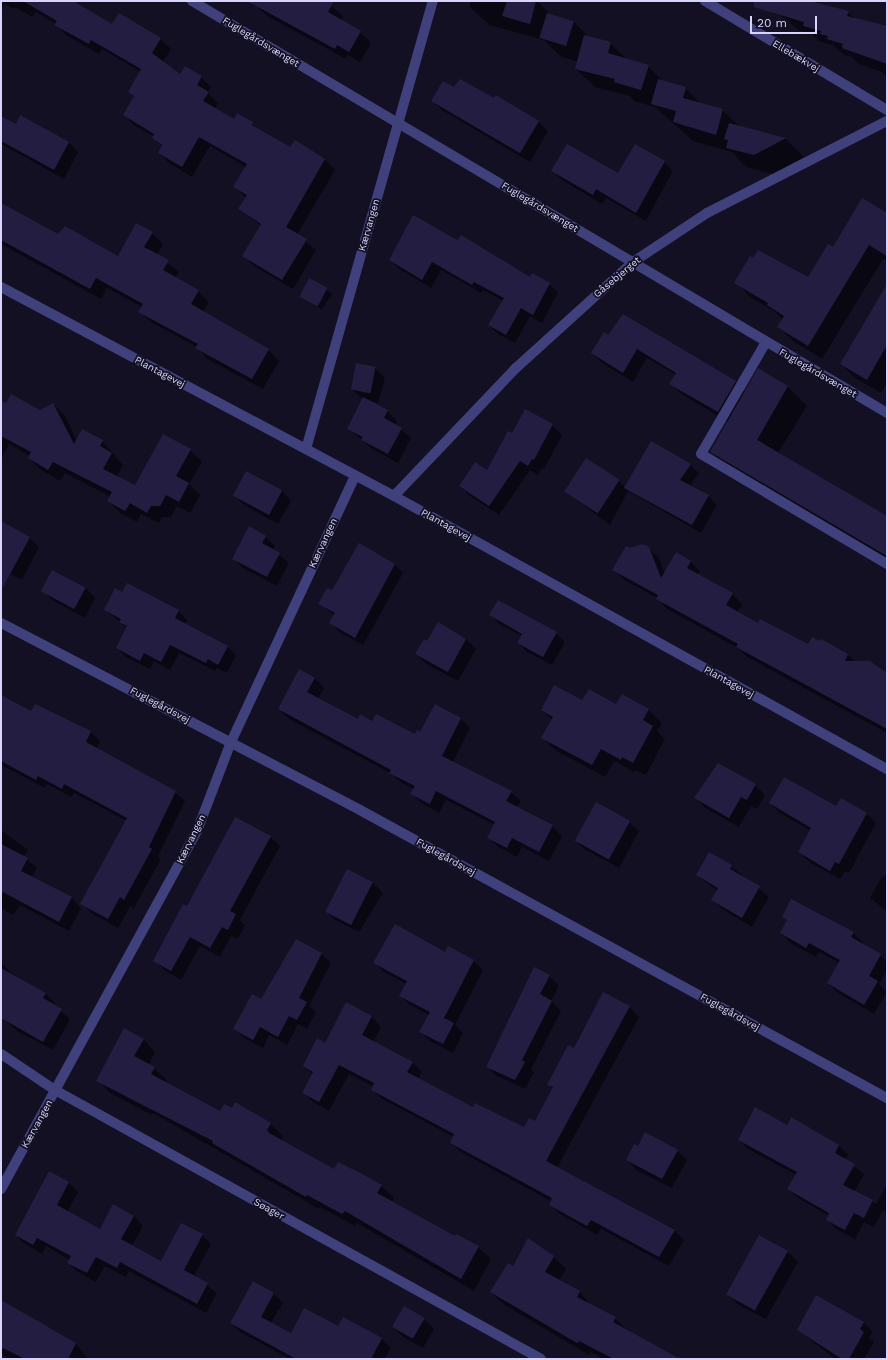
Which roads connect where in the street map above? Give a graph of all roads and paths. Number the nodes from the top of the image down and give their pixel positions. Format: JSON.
{"nodes":[{"id":1,"x":192,"y":1,"type":"edge"},
{"id":2,"x":433,"y":1,"type":"edge"},
{"id":3,"x":705,"y":1,"type":"edge"},
{"id":4,"x":887,"y":110,"type":"edge"},
{"id":5,"x":887,"y":121,"type":"edge"},
{"id":6,"x":399,"y":123,"type":"junction"},
{"id":7,"x":633,"y":262,"type":"junction"},
{"id":8,"x":1,"y":287,"type":"edge"},
{"id":9,"x":766,"y":342,"type":"junction"},
{"id":10,"x":887,"y":413,"type":"edge"},
{"id":11,"x":306,"y":449,"type":"junction"},
{"id":12,"x":355,"y":476,"type":"junction"},
{"id":13,"x":394,"y":496,"type":"junction"},
{"id":14,"x":887,"y":564,"type":"edge"},
{"id":15,"x":1,"y":623,"type":"edge"},
{"id":16,"x":231,"y":742,"type":"junction"},
{"id":17,"x":887,"y":769,"type":"edge"},
{"id":18,"x":1,"y":1054,"type":"edge"},
{"id":19,"x":55,"y":1090,"type":"junction"},
{"id":20,"x":887,"y":1098,"type":"edge"},
{"id":21,"x":1,"y":1189,"type":"edge"},
{"id":22,"x":541,"y":1359,"type":"edge"}],
"edges":[{"from":1,"to":6,"type":"street","name":"Fuglegårdsvænget"},
{"from":2,"to":6,"type":"street","name":"Kærvangen"},
{"from":3,"to":4,"type":"street","name":"Ellebækvej"},
{"from":5,"to":7,"type":"street","name":"Gåsebjerget"},
{"from":6,"to":7,"type":"street","name":"Fuglegårdsvænget"},
{"from":6,"to":11,"type":"street","name":"Kærvangen"},
{"from":7,"to":9,"type":"street","name":"Fuglegårdsvænget"},
{"from":7,"to":13,"type":"street","name":"Gåsebjerget"},
{"from":8,"to":11,"type":"street","name":"Plantagevej"},
{"from":9,"to":10,"type":"street","name":"Fuglegårdsvænget"},
{"from":9,"to":14,"type":"street"},
{"from":11,"to":12,"type":"street","name":"Plantagevej"},
{"from":12,"to":13,"type":"street","name":"Plantagevej"},
{"from":12,"to":16,"type":"street","name":"Kærvangen"},
{"from":13,"to":17,"type":"street","name":"Plantagevej"},
{"from":15,"to":16,"type":"street","name":"Fuglegårdsvej"},
{"from":16,"to":19,"type":"street","name":"Kærvangen"},
{"from":16,"to":20,"type":"street","name":"Fuglegårdsvej"},
{"from":18,"to":19,"type":"street","name":"Søager"},
{"from":19,"to":21,"type":"street","name":"Kærvangen"},
{"from":19,"to":22,"type":"street","name":"Søager"}]}
